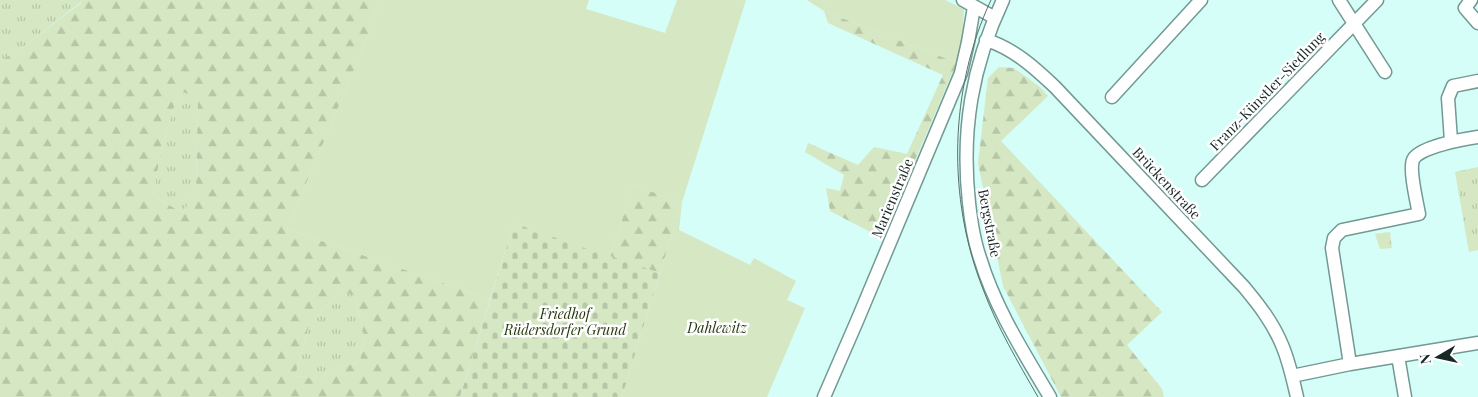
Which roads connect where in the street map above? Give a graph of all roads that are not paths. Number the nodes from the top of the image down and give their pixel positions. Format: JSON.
{"nodes":[{"id":1,"x":1003,"y":0,"type":"edge"},
{"id":2,"x":1201,"y":0,"type":"edge"},
{"id":3,"x":1339,"y":0,"type":"edge"},
{"id":4,"x":1377,"y":0,"type":"edge"},
{"id":5,"x":1471,"y":0,"type":"edge"},
{"id":6,"x":969,"y":3,"type":"edge"},
{"id":7,"x":994,"y":18,"type":"junction"},
{"id":8,"x":1354,"y":23,"type":"junction"},
{"id":9,"x":1478,"y":23,"type":"edge"},
{"id":10,"x":986,"y":40,"type":"junction"},
{"id":11,"x":1385,"y":72,"type":"dead end"},
{"id":12,"x":1478,"y":81,"type":"edge"},
{"id":13,"x":1112,"y":97,"type":"dead end"},
{"id":14,"x":1478,"y":137,"type":"edge"},
{"id":15,"x":1451,"y":142,"type":"junction"},
{"id":16,"x":1202,"y":180,"type":"dead end"},
{"id":17,"x":1478,"y":343,"type":"edge"},
{"id":18,"x":1398,"y":356,"type":"junction"},
{"id":19,"x":1350,"y":364,"type":"junction"},
{"id":20,"x":1292,"y":376,"type":"junction"},
{"id":21,"x":824,"y":397,"type":"edge"},
{"id":22,"x":1050,"y":397,"type":"edge"},
{"id":23,"x":1297,"y":397,"type":"edge"},
{"id":24,"x":1405,"y":397,"type":"edge"}],
"edges":[{"from":1,"to":7,"type":"street"},
{"from":2,"to":13,"type":"street"},
{"from":3,"to":8,"type":"street"},
{"from":4,"to":8,"type":"street","name":"Franz-Künstler-Siedlung"},
{"from":5,"to":9,"type":"street"},
{"from":6,"to":7,"type":"street"},
{"from":6,"to":21,"type":"street","name":"Marienstraße"},
{"from":7,"to":10,"type":"street"},
{"from":8,"to":11,"type":"street"},
{"from":8,"to":16,"type":"street","name":"Franz-Künstler-Siedlung"},
{"from":10,"to":20,"type":"street","name":"Brückenstraße"},
{"from":10,"to":22,"type":"street","name":"Bergstraße"},
{"from":12,"to":15,"type":"street"},
{"from":14,"to":15,"type":"street"},
{"from":15,"to":19,"type":"street"},
{"from":17,"to":18,"type":"street"},
{"from":18,"to":19,"type":"street"},
{"from":18,"to":24,"type":"street"},
{"from":19,"to":20,"type":"street"},
{"from":20,"to":23,"type":"street","name":"Brückenstraße"}]}
